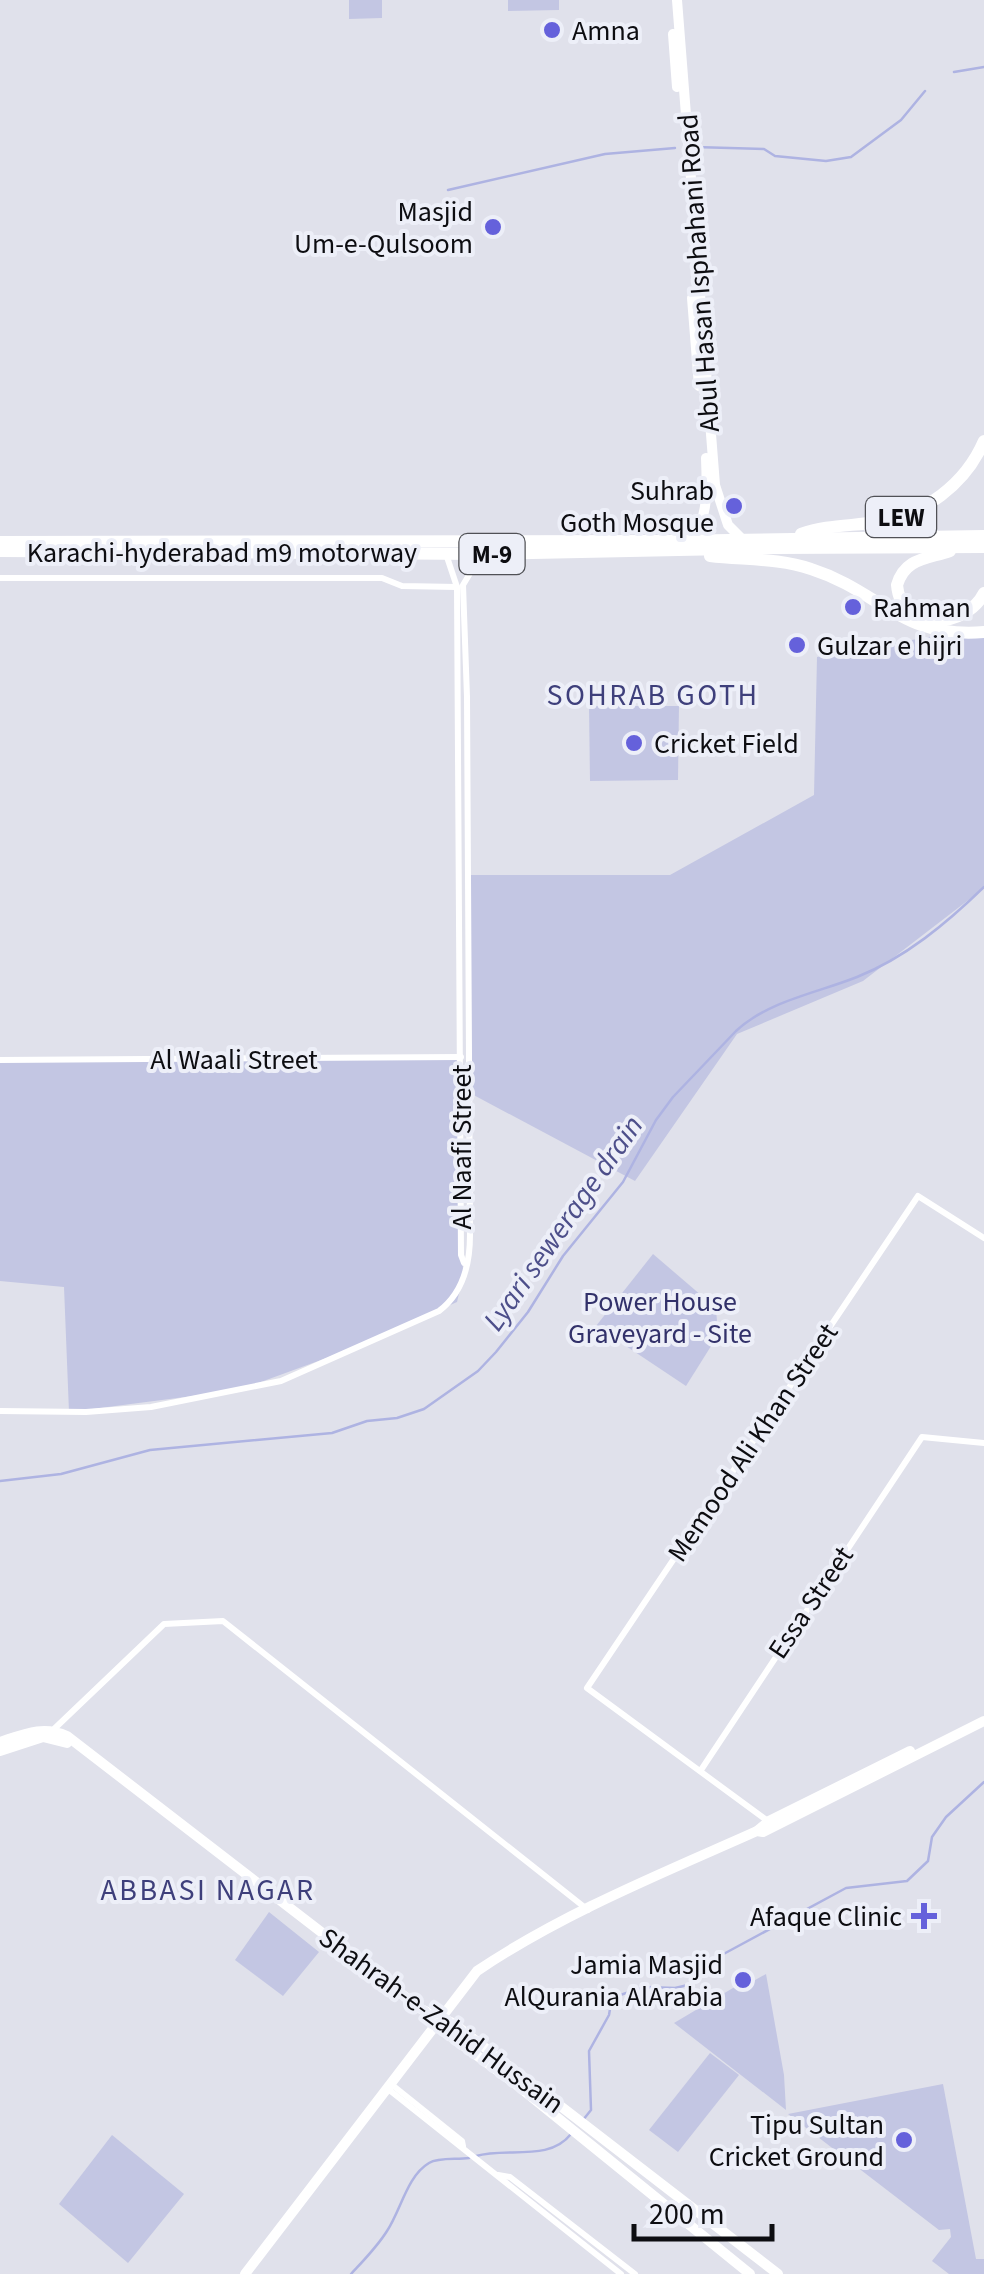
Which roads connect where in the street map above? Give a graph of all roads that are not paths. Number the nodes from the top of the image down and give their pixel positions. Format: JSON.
{"nodes":[{"id":1,"x":674,"y":0,"type":"edge"},
{"id":2,"x":984,"y":442,"type":"edge"},
{"id":3,"x":711,"y":498,"type":"junction"},
{"id":4,"x":984,"y":536,"type":"edge"},
{"id":5,"x":692,"y":538,"type":"junction"},
{"id":6,"x":741,"y":538,"type":"junction"},
{"id":7,"x":789,"y":538,"type":"junction"},
{"id":8,"x":0,"y":542,"type":"edge"},
{"id":9,"x":962,"y":546,"type":"junction"},
{"id":10,"x":984,"y":548,"type":"edge"},
{"id":11,"x":668,"y":550,"type":"junction"},
{"id":12,"x":0,"y":551,"type":"edge"},
{"id":13,"x":446,"y":554,"type":"junction"},
{"id":14,"x":482,"y":554,"type":"junction"},
{"id":15,"x":0,"y":578,"type":"edge"},
{"id":16,"x":457,"y":586,"type":"junction"},
{"id":17,"x":984,"y":592,"type":"edge"},
{"id":18,"x":984,"y":632,"type":"edge"},
{"id":19,"x":464,"y":1058,"type":"junction"},
{"id":20,"x":0,"y":1060,"type":"edge"},
{"id":21,"x":984,"y":1238,"type":"edge"},
{"id":22,"x":0,"y":1411,"type":"edge"},
{"id":23,"x":984,"y":1443,"type":"edge"},
{"id":24,"x":984,"y":1713,"type":"edge"},
{"id":25,"x":984,"y":1721,"type":"edge"},
{"id":26,"x":54,"y":1730,"type":"junction"},
{"id":27,"x":0,"y":1742,"type":"edge"},
{"id":28,"x":0,"y":1751,"type":"edge"},
{"id":29,"x":701,"y":1770,"type":"junction"},
{"id":30,"x":771,"y":1824,"type":"junction"},
{"id":31,"x":588,"y":1910,"type":"junction"},
{"id":32,"x":442,"y":2023,"type":"junction"},
{"id":33,"x":392,"y":2089,"type":"junction"},
{"id":34,"x":578,"y":2128,"type":"junction"},
{"id":35,"x":496,"y":2176,"type":"junction"},
{"id":36,"x":749,"y":2252,"type":"junction"},
{"id":37,"x":739,"y":2265,"type":"junction"},
{"id":38,"x":245,"y":2274,"type":"edge"},
{"id":39,"x":253,"y":2274,"type":"edge"},
{"id":40,"x":621,"y":2274,"type":"edge"},
{"id":41,"x":636,"y":2274,"type":"edge"},
{"id":42,"x":750,"y":2274,"type":"edge"},
{"id":43,"x":778,"y":2274,"type":"edge"}],
"edges":[{"from":1,"to":3,"type":"main road","name":"Abul Hasan Isphahani Road"},
{"from":2,"to":7,"type":"highway","number":"LEW"},
{"from":3,"to":5,"type":"main road","name":"Abul Hasan Isphahani Road"},
{"from":3,"to":6,"type":"main road","name":"Abul Hasan Isphahani Road"},
{"from":4,"to":7,"type":"highway","number":"M-9"},
{"from":5,"to":6,"type":"highway","number":"M-9"},
{"from":5,"to":8,"type":"highway","number":"M-9"},
{"from":6,"to":7,"type":"highway","number":"M-9"},
{"from":9,"to":10,"type":"highway","name":"Karachi-hyderabad m9 motorway","number":"M-9"},
{"from":9,"to":11,"type":"highway","name":"Karachi-hyderabad m9 motorway","number":"M-9"},
{"from":9,"to":17,"type":"highway","number":"LEW"},
{"from":11,"to":14,"type":"highway","name":"Karachi-hyderabad m9 motorway","number":"M-9"},
{"from":11,"to":18,"type":"highway"},
{"from":12,"to":13,"type":"highway","name":"Karachi-hyderabad m9 motorway","number":"M-9"},
{"from":13,"to":14,"type":"highway","name":"Karachi-hyderabad m9 motorway","number":"M-9"},
{"from":13,"to":16,"type":"street","name":"Al Naafi Street"},
{"from":14,"to":19,"type":"street","name":"Al Naafi Street"},
{"from":15,"to":16,"type":"street"},
{"from":16,"to":19,"type":"street","name":"Al Naafi Street"},
{"from":19,"to":20,"type":"street","name":"Al Waali Street"},
{"from":19,"to":22,"type":"street","name":"Al Naafi Street"},
{"from":21,"to":29,"type":"street","name":"Memood Ali Khan Street"},
{"from":23,"to":29,"type":"street","name":"Essa Street"},
{"from":24,"to":30,"type":"main road"},
{"from":25,"to":30,"type":"main road"},
{"from":26,"to":27,"type":"main road"},
{"from":26,"to":31,"type":"street"},
{"from":26,"to":32,"type":"main road","name":"Shahrah-e-Zahid Hussain"},
{"from":28,"to":32,"type":"main road","name":"Shahrah-e-Zahid Hussain"},
{"from":29,"to":30,"type":"street"},
{"from":30,"to":31,"type":"main road"},
{"from":31,"to":32,"type":"main road"},
{"from":32,"to":33,"type":"main road"},
{"from":32,"to":34,"type":"main road","name":"Shahrah-e-Zahid Hussain"},
{"from":33,"to":35,"type":"street"},
{"from":33,"to":38,"type":"main road"},
{"from":33,"to":39,"type":"main road"},
{"from":34,"to":36,"type":"main road","name":"Shahrah-e-Zahid Hussain"},
{"from":34,"to":37,"type":"main road","name":"Shahrah-e-Zahid Hussain"},
{"from":35,"to":40,"type":"street"},
{"from":35,"to":41,"type":"street"},
{"from":36,"to":37,"type":"main road"},
{"from":36,"to":43,"type":"main road","name":"Shahrah-e-Zahid Hussain"},
{"from":37,"to":42,"type":"main road","name":"Shahrah-e-Zahid Hussain"}]}
